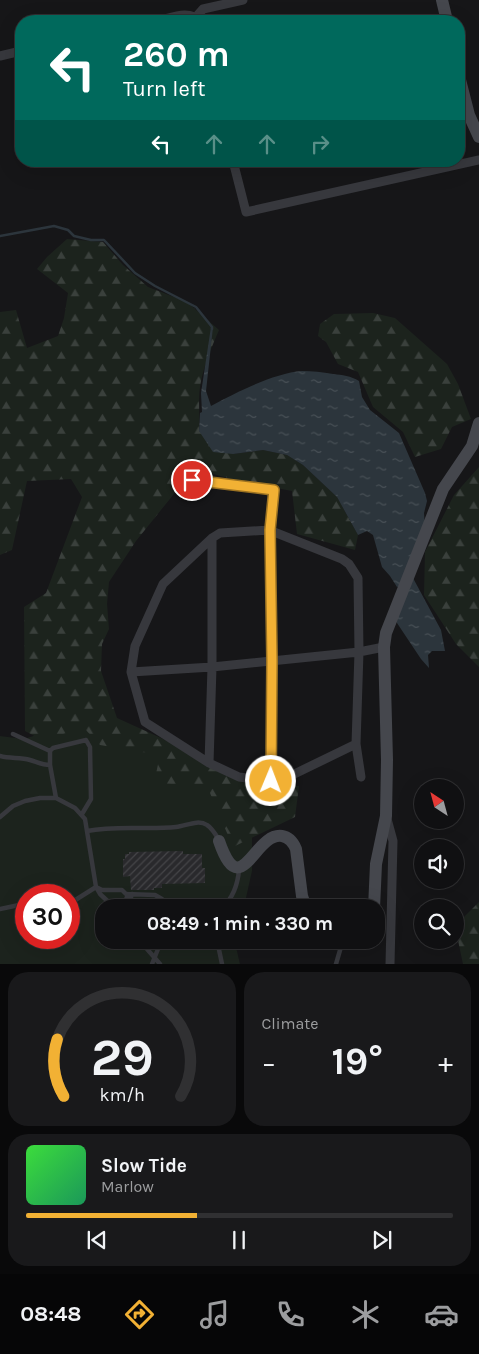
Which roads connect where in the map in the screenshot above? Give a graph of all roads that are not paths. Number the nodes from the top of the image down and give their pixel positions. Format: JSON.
{"nodes":[{"id":1,"x":244,"y":0,"type":"edge"},
{"id":2,"x":442,"y":0,"type":"edge"},
{"id":3,"x":200,"y":15,"type":"edge"},
{"id":4,"x":446,"y":15,"type":"edge"},
{"id":5,"x":15,"y":52,"type":"edge"},
{"id":6,"x":0,"y":56,"type":"edge"},
{"id":7,"x":465,"y":99,"type":"edge"},
{"id":8,"x":479,"y":137,"type":"edge"},
{"id":9,"x":479,"y":160,"type":"edge"},
{"id":10,"x":465,"y":163,"type":"edge"},
{"id":11,"x":235,"y":167,"type":"edge"},
{"id":12,"x":448,"y":167,"type":"edge"},
{"id":13,"x":479,"y":423,"type":"edge"},
{"id":14,"x":192,"y":480,"type":"dead end"},
{"id":15,"x":270,"y":530,"type":"junction"},
{"id":16,"x":212,"y":538,"type":"junction"},
{"id":17,"x":384,"y":647,"type":"junction"},
{"id":18,"x":359,"y":652,"type":"junction"},
{"id":19,"x":272,"y":661,"type":"junction"},
{"id":20,"x":212,"y":667,"type":"junction"},
{"id":21,"x":131,"y":672,"type":"junction"},
{"id":22,"x":13,"y":734,"type":"dead end"},
{"id":23,"x":356,"y":744,"type":"junction"},
{"id":24,"x":50,"y":751,"type":"junction"},
{"id":25,"x":0,"y":756,"type":"edge"},
{"id":26,"x":210,"y":763,"type":"junction"},
{"id":27,"x":50,"y":765,"type":"junction"},
{"id":28,"x":361,"y":777,"type":"dead end"},
{"id":29,"x":271,"y":781,"type":"junction"},
{"id":30,"x":56,"y":798,"type":"junction"},
{"id":31,"x":82,"y":814,"type":"junction"},
{"id":32,"x":386,"y":816,"type":"junction"},
{"id":33,"x":0,"y":817,"type":"edge"},
{"id":34,"x":87,"y":831,"type":"junction"},
{"id":35,"x":219,"y":841,"type":"joint"},
{"id":36,"x":239,"y":867,"type":"junction"},
{"id":37,"x":96,"y":887,"type":"junction"},
{"id":38,"x":130,"y":894,"type":"junction"},
{"id":39,"x":80,"y":897,"type":"edge"},
{"id":40,"x":105,"y":899,"type":"edge"},
{"id":41,"x":128,"y":899,"type":"edge"},
{"id":42,"x":129,"y":899,"type":"edge"},
{"id":43,"x":161,"y":899,"type":"edge"},
{"id":44,"x":230,"y":899,"type":"edge"},
{"id":45,"x":303,"y":899,"type":"edge"},
{"id":46,"x":374,"y":899,"type":"edge"},
{"id":47,"x":15,"y":906,"type":"edge"},
{"id":48,"x":0,"y":909,"type":"edge"},
{"id":49,"x":147,"y":949,"type":"edge"},
{"id":50,"x":158,"y":949,"type":"edge"},
{"id":51,"x":218,"y":949,"type":"edge"},
{"id":52,"x":340,"y":949,"type":"edge"},
{"id":53,"x":155,"y":957,"type":"junction"},
{"id":54,"x":152,"y":964,"type":"edge"},
{"id":55,"x":160,"y":964,"type":"edge"},
{"id":56,"x":221,"y":964,"type":"edge"},
{"id":57,"x":336,"y":964,"type":"edge"},
{"id":58,"x":390,"y":964,"type":"edge"}],
"edges":[{"from":1,"to":3,"type":"street"},
{"from":2,"to":4,"type":"street"},
{"from":5,"to":6,"type":"street"},
{"from":7,"to":8,"type":"street"},
{"from":9,"to":10,"type":"street"},
{"from":11,"to":12,"type":"street"},
{"from":13,"to":17,"type":"street"},
{"from":14,"to":15,"type":"street"},
{"from":15,"to":16,"type":"street"},
{"from":15,"to":18,"type":"street"},
{"from":15,"to":19,"type":"street"},
{"from":16,"to":20,"type":"street"},
{"from":16,"to":21,"type":"street"},
{"from":17,"to":18,"type":"street"},
{"from":17,"to":32,"type":"street"},
{"from":18,"to":19,"type":"street"},
{"from":18,"to":23,"type":"street"},
{"from":19,"to":20,"type":"street"},
{"from":19,"to":29,"type":"street"},
{"from":20,"to":21,"type":"street"},
{"from":20,"to":26,"type":"street"},
{"from":21,"to":26,"type":"street"},
{"from":22,"to":24,"type":"lane"},
{"from":23,"to":28,"type":"street"},
{"from":23,"to":29,"type":"street"},
{"from":24,"to":27,"type":"lane"},
{"from":24,"to":31,"type":"lane"},
{"from":25,"to":27,"type":"lane"},
{"from":26,"to":29,"type":"street"},
{"from":27,"to":30,"type":"lane"},
{"from":30,"to":31,"type":"lane"},
{"from":30,"to":33,"type":"lane"},
{"from":31,"to":34,"type":"lane"},
{"from":32,"to":46,"type":"street"},
{"from":32,"to":58,"type":"street"},
{"from":34,"to":35,"type":"lane"},
{"from":34,"to":37,"type":"lane"},
{"from":35,"to":36,"type":"street"},
{"from":36,"to":44,"type":"lane"},
{"from":36,"to":45,"type":"street"},
{"from":37,"to":38,"type":"lane"},
{"from":37,"to":39,"type":"lane"},
{"from":37,"to":40,"type":"lane"},
{"from":38,"to":41,"type":"lane"},
{"from":38,"to":42,"type":"lane"},
{"from":38,"to":43,"type":"lane"},
{"from":47,"to":48,"type":"lane"},
{"from":49,"to":53,"type":"lane"},
{"from":50,"to":53,"type":"lane"},
{"from":51,"to":56,"type":"lane"},
{"from":52,"to":57,"type":"lane"},
{"from":53,"to":54,"type":"lane"},
{"from":53,"to":55,"type":"lane"}]}
